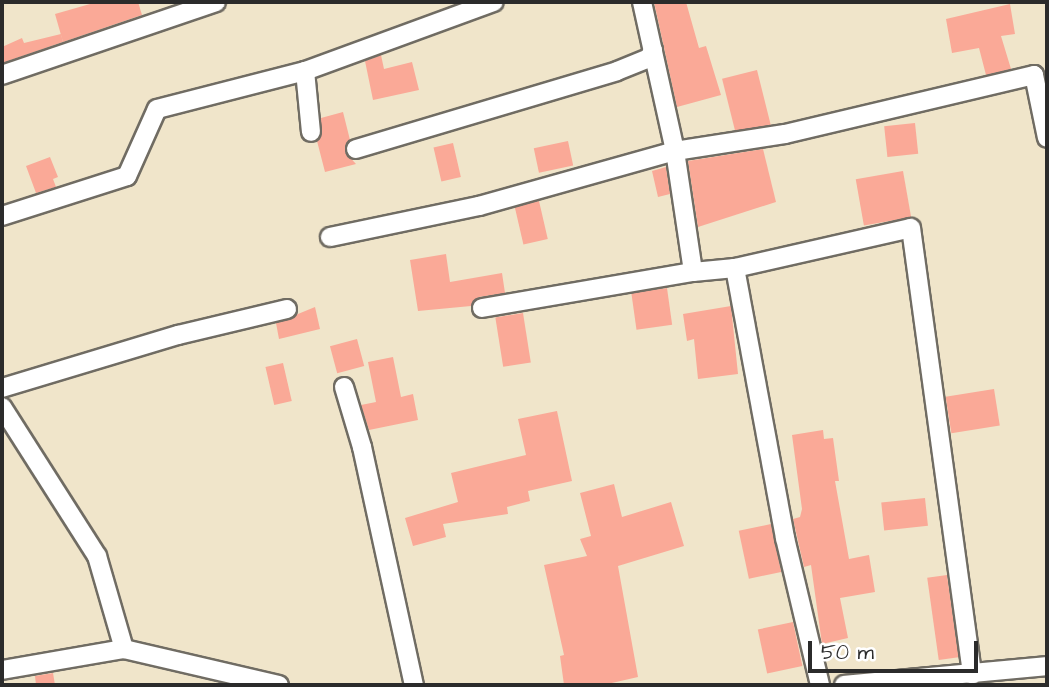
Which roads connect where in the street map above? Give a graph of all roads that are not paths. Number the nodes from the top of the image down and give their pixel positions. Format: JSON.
{"nodes":[{"id":1,"x":216,"y":2,"type":"edge"},
{"id":2,"x":494,"y":2,"type":"edge"},
{"id":3,"x":642,"y":2,"type":"edge"},
{"id":4,"x":653,"y":50,"type":"junction"},
{"id":5,"x":305,"y":71,"type":"junction"},
{"id":6,"x":2,"y":75,"type":"edge"},
{"id":7,"x":311,"y":132,"type":"dead end"},
{"id":8,"x":1047,"y":138,"type":"edge"},
{"id":9,"x":356,"y":149,"type":"dead end"},
{"id":10,"x":675,"y":151,"type":"junction"},
{"id":11,"x":2,"y":216,"type":"edge"},
{"id":12,"x":330,"y":237,"type":"dead end"},
{"id":13,"x":735,"y":268,"type":"junction"},
{"id":14,"x":693,"y":272,"type":"junction"},
{"id":15,"x":482,"y":308,"type":"dead end"},
{"id":16,"x":287,"y":309,"type":"dead end"},
{"id":17,"x":344,"y":387,"type":"dead end"},
{"id":18,"x":2,"y":388,"type":"edge"},
{"id":19,"x":2,"y":407,"type":"edge"},
{"id":20,"x":124,"y":649,"type":"junction"},
{"id":21,"x":1047,"y":666,"type":"edge"},
{"id":22,"x":2,"y":670,"type":"edge"},
{"id":23,"x":972,"y":675,"type":"junction"},
{"id":24,"x":900,"y":683,"type":"edge"},
{"id":25,"x":279,"y":685,"type":"edge"},
{"id":26,"x":414,"y":685,"type":"edge"},
{"id":27,"x":820,"y":685,"type":"edge"},
{"id":28,"x":844,"y":685,"type":"edge"}],
"edges":[{"from":1,"to":6,"type":"street"},
{"from":2,"to":5,"type":"street"},
{"from":3,"to":4,"type":"street"},
{"from":4,"to":9,"type":"street"},
{"from":4,"to":10,"type":"street"},
{"from":5,"to":7,"type":"street"},
{"from":5,"to":11,"type":"street"},
{"from":8,"to":10,"type":"street"},
{"from":10,"to":12,"type":"street"},
{"from":10,"to":14,"type":"street"},
{"from":13,"to":14,"type":"street"},
{"from":13,"to":23,"type":"street"},
{"from":13,"to":27,"type":"street"},
{"from":14,"to":15,"type":"street"},
{"from":16,"to":18,"type":"street"},
{"from":17,"to":26,"type":"street"},
{"from":19,"to":20,"type":"street"},
{"from":20,"to":22,"type":"street"},
{"from":20,"to":25,"type":"street"},
{"from":21,"to":23,"type":"street"},
{"from":23,"to":24,"type":"street"},
{"from":24,"to":28,"type":"street"}]}
